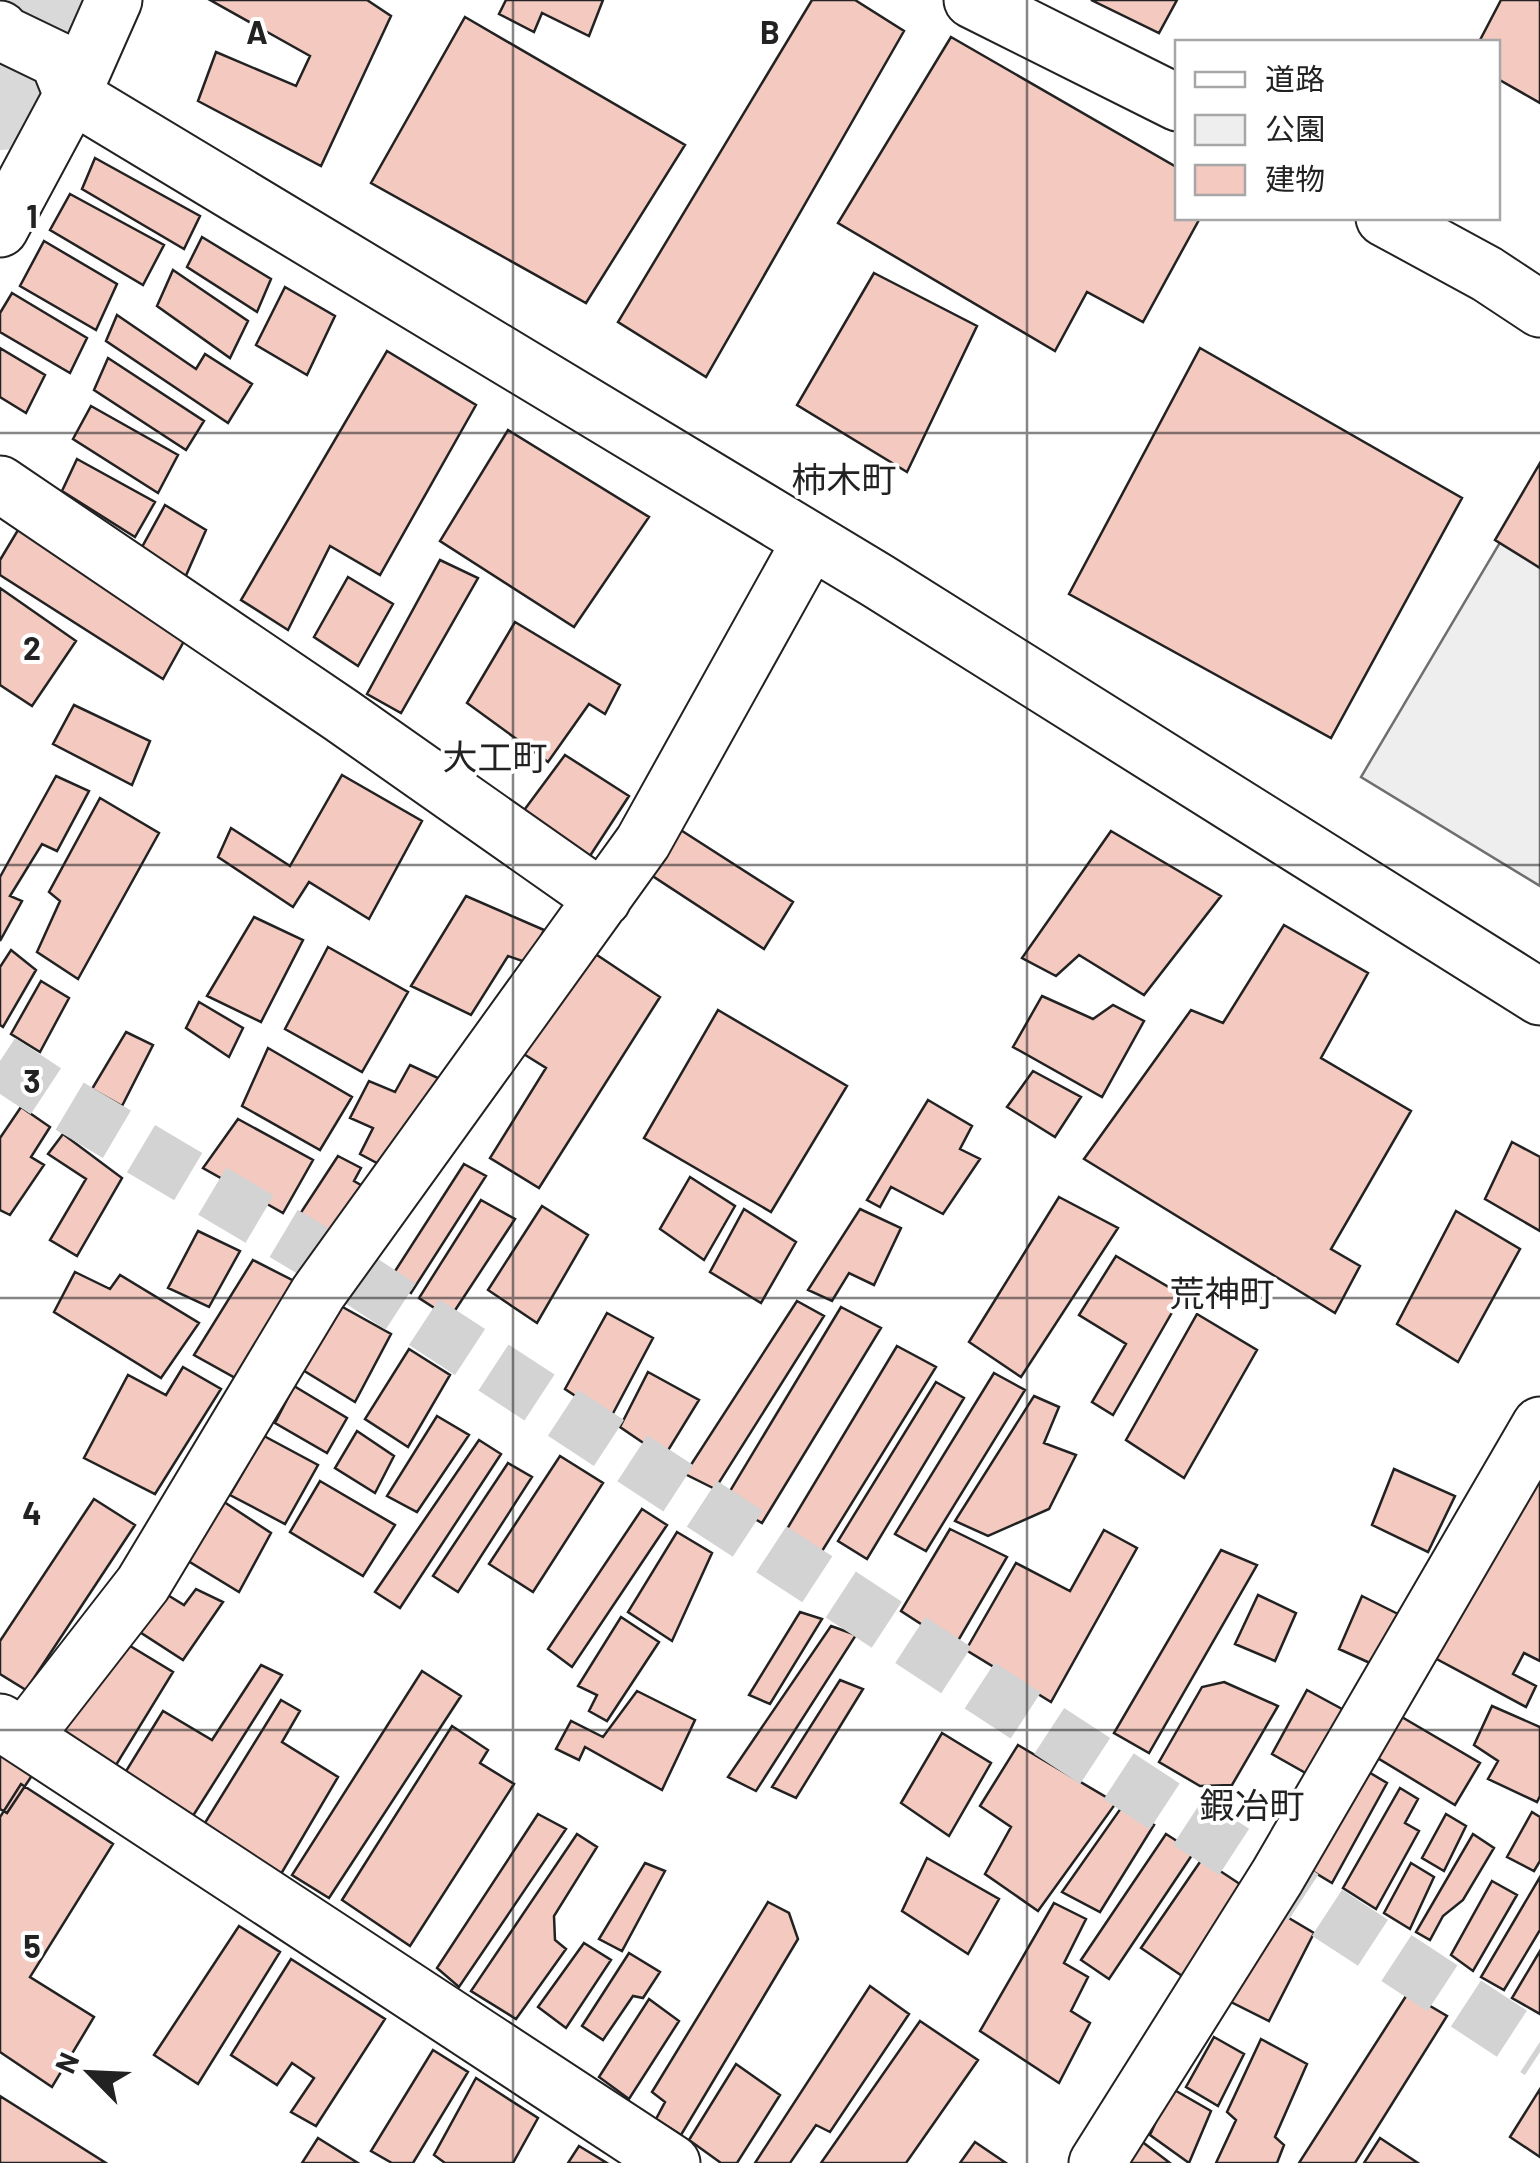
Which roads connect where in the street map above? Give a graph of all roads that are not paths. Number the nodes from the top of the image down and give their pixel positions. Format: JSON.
{"nodes":[{"id":1,"x":114,"y":0,"type":"edge"},
{"id":2,"x":972,"y":0,"type":"edge"},
{"id":3,"x":1,"y":16,"type":"edge"},
{"id":4,"x":65,"y":78,"type":"junction"},
{"id":5,"x":1175,"y":102,"type":"edge"},
{"id":6,"x":1388,"y":220,"type":"edge"},
{"id":7,"x":0,"y":228,"type":"edge"},
{"id":8,"x":1540,"y":308,"type":"edge"},
{"id":9,"x":0,"y":484,"type":"edge"},
{"id":10,"x":810,"y":542,"type":"junction"},
{"id":11,"x":603,"y":899,"type":"junction"},
{"id":12,"x":1540,"y":997,"type":"edge"},
{"id":13,"x":1540,"y":1425,"type":"edge"},
{"id":14,"x":12,"y":1729,"type":"edge"},
{"id":15,"x":672,"y":2163,"type":"edge"},
{"id":16,"x":1097,"y":2163,"type":"edge"}],
"edges":[{"from":1,"to":4,"type":"street"},
{"from":2,"to":5,"type":"street"},
{"from":3,"to":4,"type":"street"},
{"from":4,"to":7,"type":"street"},
{"from":4,"to":10,"type":"street"},
{"from":6,"to":8,"type":"street"},
{"from":9,"to":11,"type":"street"},
{"from":10,"to":11,"type":"street"},
{"from":10,"to":12,"type":"street"},
{"from":11,"to":14,"type":"street"},
{"from":13,"to":16,"type":"street"},
{"from":14,"to":15,"type":"street"}]}
